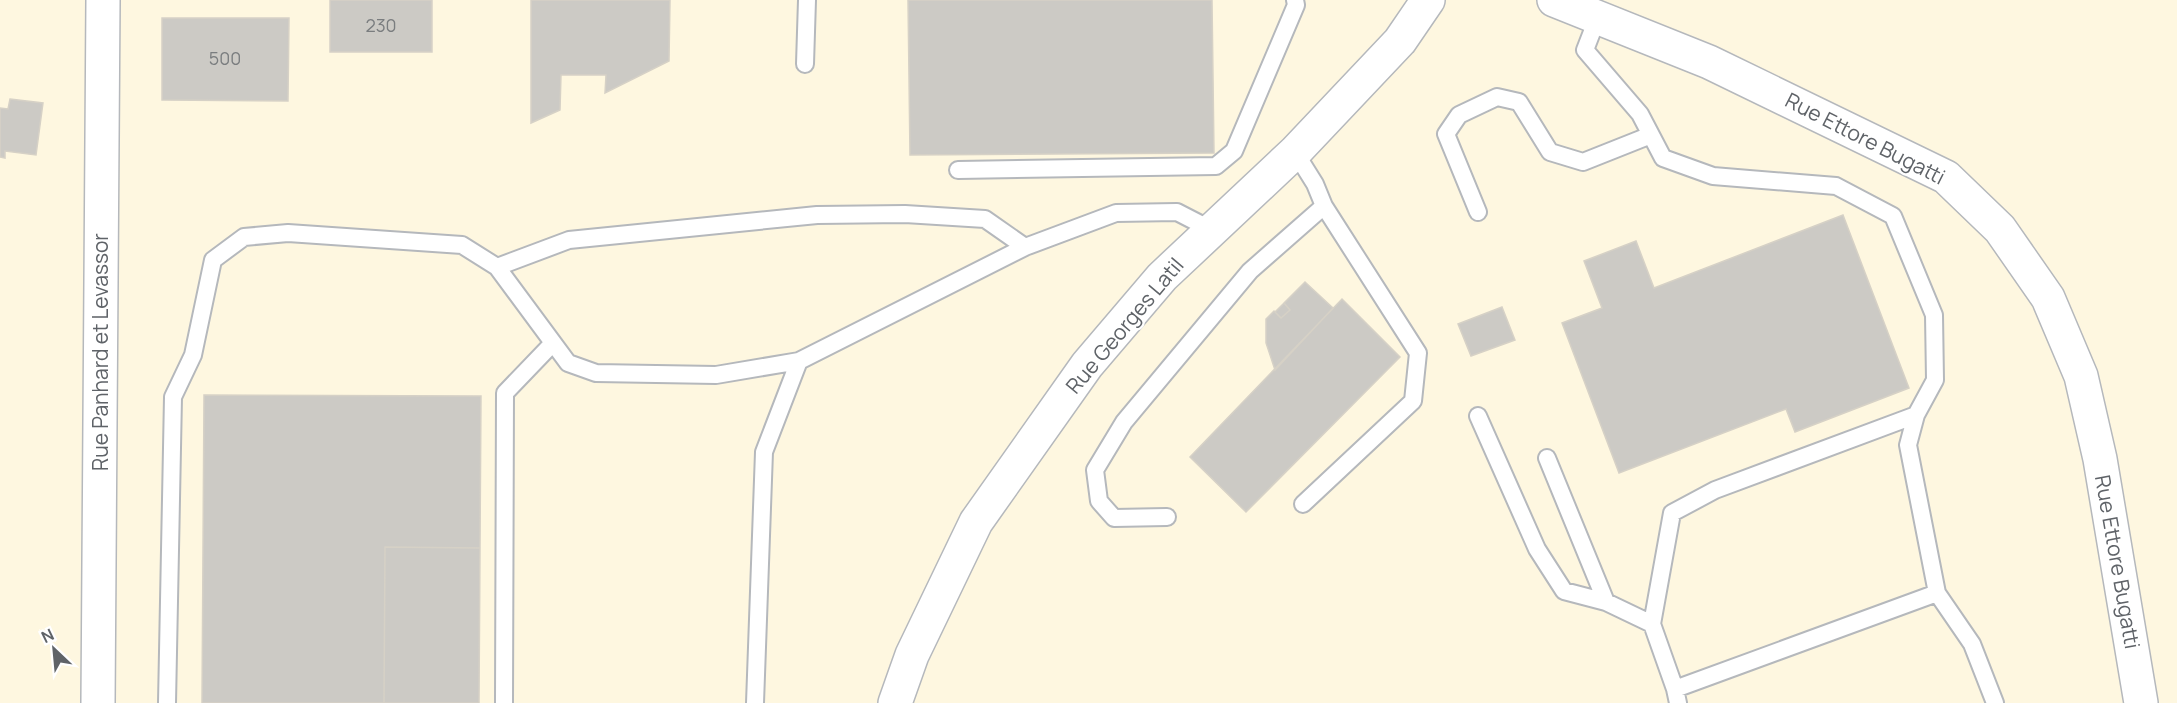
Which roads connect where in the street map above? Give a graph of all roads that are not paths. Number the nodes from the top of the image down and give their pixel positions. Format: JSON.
{"nodes":[{"id":1,"x":102,"y":0,"type":"edge"},
{"id":2,"x":807,"y":0,"type":"edge"},
{"id":3,"x":1295,"y":0,"type":"edge"},
{"id":4,"x":1428,"y":0,"type":"edge"},
{"id":5,"x":1554,"y":0,"type":"edge"},
{"id":6,"x":1597,"y":18,"type":"junction"},
{"id":7,"x":805,"y":64,"type":"dead end"},
{"id":8,"x":1651,"y":135,"type":"junction"},
{"id":9,"x":1295,"y":152,"type":"junction"},
{"id":10,"x":958,"y":171,"type":"dead end"},
{"id":11,"x":1324,"y":206,"type":"junction"},
{"id":12,"x":1478,"y":212,"type":"dead end"},
{"id":13,"x":1212,"y":230,"type":"junction"},
{"id":14,"x":1025,"y":247,"type":"junction"},
{"id":15,"x":497,"y":267,"type":"junction"},
{"id":16,"x":553,"y":343,"type":"junction"},
{"id":17,"x":799,"y":361,"type":"junction"},
{"id":18,"x":1916,"y":415,"type":"junction"},
{"id":19,"x":1478,"y":416,"type":"dead end"},
{"id":20,"x":1547,"y":458,"type":"dead end"},
{"id":21,"x":1303,"y":504,"type":"dead end"},
{"id":22,"x":1167,"y":517,"type":"dead end"},
{"id":23,"x":1936,"y":593,"type":"junction"},
{"id":24,"x":1606,"y":602,"type":"junction"},
{"id":25,"x":1652,"y":624,"type":"junction"},
{"id":26,"x":1676,"y":696,"type":"edge"},
{"id":27,"x":99,"y":703,"type":"edge"},
{"id":28,"x":167,"y":703,"type":"edge"},
{"id":29,"x":504,"y":703,"type":"edge"},
{"id":30,"x":755,"y":703,"type":"edge"},
{"id":31,"x":895,"y":703,"type":"edge"},
{"id":32,"x":1995,"y":703,"type":"edge"},
{"id":33,"x":2141,"y":703,"type":"edge"}],
"edges":[{"from":1,"to":27,"type":"street","name":"Rue Panhard et Levassor"},
{"from":2,"to":7,"type":"lane"},
{"from":3,"to":10,"type":"lane"},
{"from":4,"to":9,"type":"street","name":"Rue Georges Latil"},
{"from":5,"to":6,"type":"street","name":"Rue Ettore Bugatti"},
{"from":6,"to":8,"type":"lane"},
{"from":6,"to":33,"type":"street","name":"Rue Ettore Bugatti"},
{"from":8,"to":12,"type":"lane"},
{"from":8,"to":18,"type":"lane"},
{"from":9,"to":11,"type":"lane"},
{"from":9,"to":13,"type":"street","name":"Rue Georges Latil"},
{"from":11,"to":21,"type":"lane"},
{"from":11,"to":22,"type":"lane"},
{"from":13,"to":14,"type":"lane"},
{"from":13,"to":31,"type":"street","name":"Rue Georges Latil"},
{"from":14,"to":15,"type":"lane"},
{"from":14,"to":17,"type":"lane"},
{"from":15,"to":16,"type":"lane"},
{"from":15,"to":28,"type":"lane"},
{"from":16,"to":17,"type":"lane"},
{"from":16,"to":29,"type":"lane"},
{"from":17,"to":30,"type":"lane"},
{"from":18,"to":23,"type":"lane"},
{"from":18,"to":25,"type":"lane"},
{"from":19,"to":24,"type":"lane"},
{"from":20,"to":24,"type":"lane"},
{"from":23,"to":26,"type":"lane"},
{"from":23,"to":32,"type":"lane"},
{"from":24,"to":25,"type":"lane"},
{"from":25,"to":26,"type":"lane"}]}
